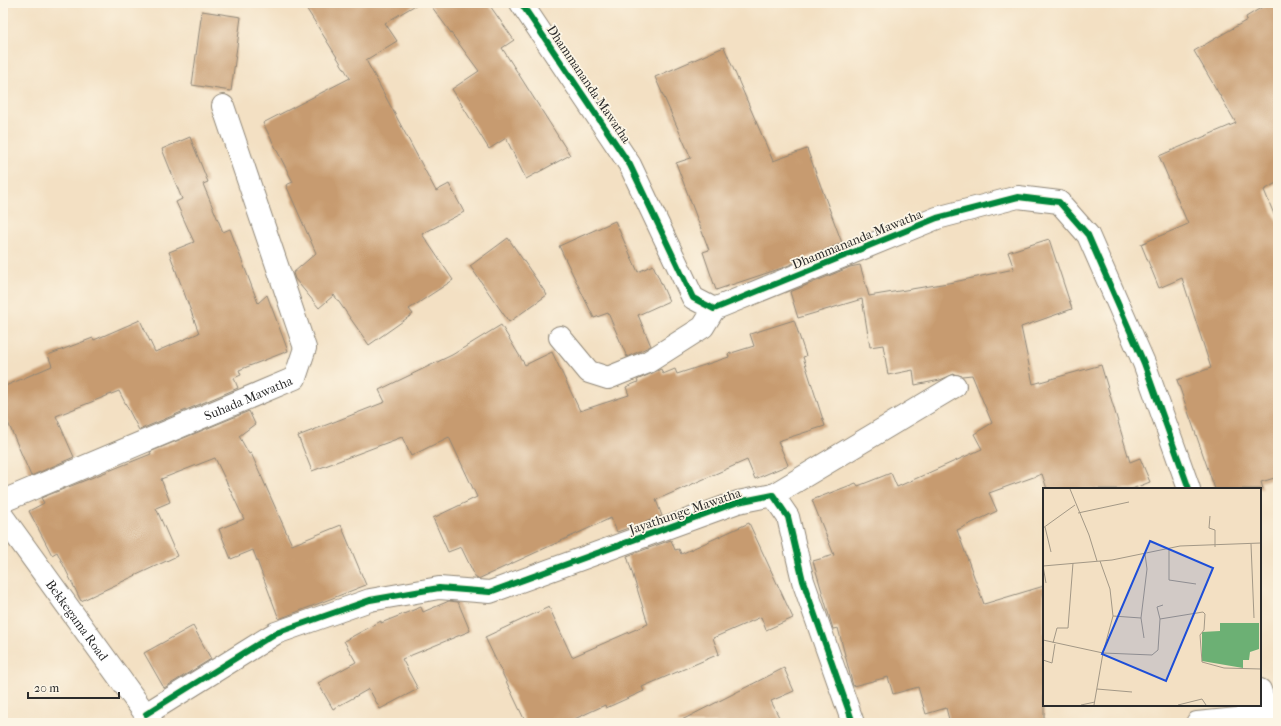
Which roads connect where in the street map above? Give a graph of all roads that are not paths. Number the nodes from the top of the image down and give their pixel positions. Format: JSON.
{"nodes":[{"id":1,"x":521,"y":3,"type":"edge"},
{"id":2,"x":223,"y":106,"type":"dead end"},
{"id":3,"x":714,"y":309,"type":"junction"},
{"id":4,"x":560,"y":337,"type":"dead end"},
{"id":5,"x":955,"y":386,"type":"dead end"},
{"id":6,"x":1189,"y":488,"type":"edge"},
{"id":7,"x":773,"y":495,"type":"junction"},
{"id":8,"x":3,"y":501,"type":"edge"},
{"id":9,"x":3,"y":517,"type":"edge"},
{"id":10,"x":1261,"y":692,"type":"edge"},
{"id":11,"x":149,"y":718,"type":"edge"},
{"id":12,"x":1273,"y":718,"type":"edge"},
{"id":13,"x":853,"y":723,"type":"edge"},
{"id":14,"x":1197,"y":723,"type":"edge"}],
"edges":[{"from":1,"to":3,"type":"street","name":"Dhammananda Mawatha"},
{"from":2,"to":8,"type":"street","name":"Suhada Mawatha"},
{"from":3,"to":4,"type":"street"},
{"from":3,"to":6,"type":"street","name":"Dhammananda Mawatha"},
{"from":5,"to":7,"type":"street","name":"Jayathunge Mawatha"},
{"from":7,"to":11,"type":"street","name":"Jayathunge Mawatha"},
{"from":7,"to":13,"type":"street"},
{"from":9,"to":11,"type":"street","name":"Bekkegama Road"},
{"from":10,"to":12,"type":"street"},
{"from":12,"to":14,"type":"street"}]}
